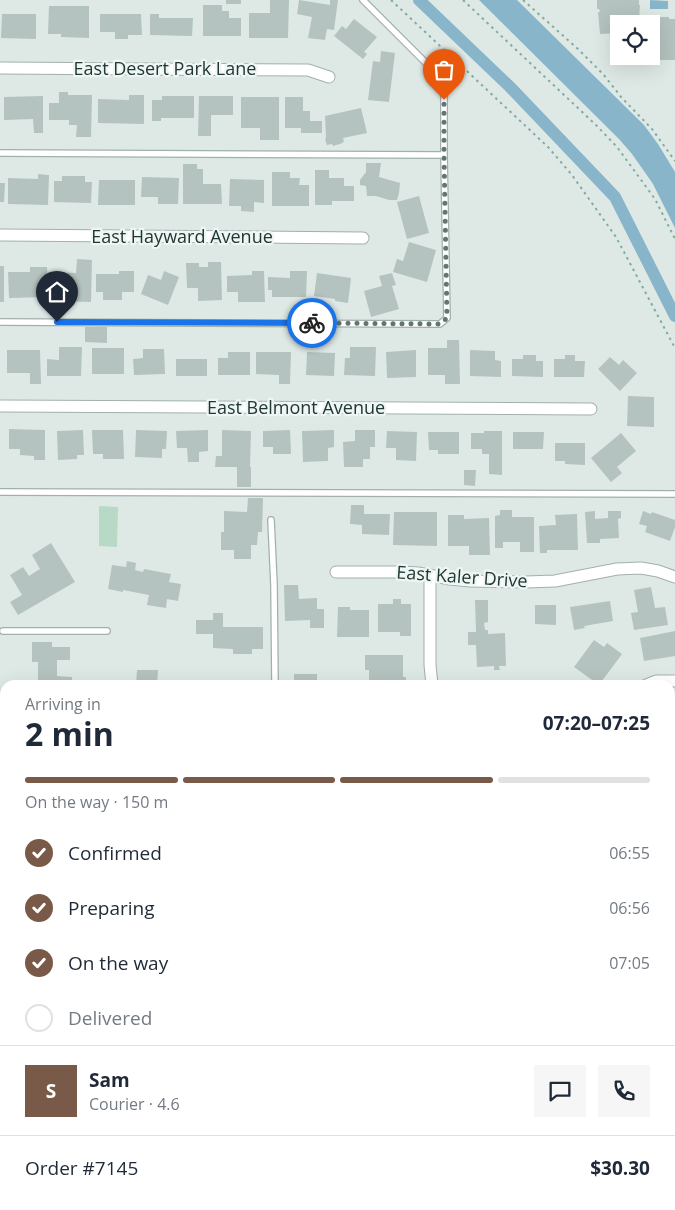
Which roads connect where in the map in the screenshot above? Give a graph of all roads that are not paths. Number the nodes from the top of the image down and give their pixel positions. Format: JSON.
{"nodes":[{"id":1,"x":363,"y":0,"type":"edge"},
{"id":2,"x":0,"y":68,"type":"edge"},
{"id":3,"x":329,"y":77,"type":"dead end"},
{"id":4,"x":0,"y":153,"type":"edge"},
{"id":5,"x":444,"y":155,"type":"junction"},
{"id":6,"x":0,"y":235,"type":"edge"},
{"id":7,"x":363,"y":238,"type":"dead end"},
{"id":8,"x":0,"y":322,"type":"edge"},
{"id":9,"x":0,"y":406,"type":"edge"},
{"id":10,"x":591,"y":409,"type":"dead end"},
{"id":11,"x":0,"y":492,"type":"edge"},
{"id":12,"x":675,"y":494,"type":"edge"},
{"id":13,"x":270,"y":520,"type":"dead end"},
{"id":14,"x":336,"y":572,"type":"dead end"},
{"id":15,"x":430,"y":576,"type":"junction"},
{"id":16,"x":675,"y":577,"type":"edge"},
{"id":17,"x":3,"y":631,"type":"dead end"},
{"id":18,"x":107,"y":631,"type":"dead end"},
{"id":19,"x":275,"y":680,"type":"edge"},
{"id":20,"x":432,"y":680,"type":"edge"}],
"edges":[{"from":1,"to":5,"type":"lane"},
{"from":2,"to":3,"type":"street","name":"East Desert Park Lane"},
{"from":4,"to":5,"type":"lane"},
{"from":5,"to":8,"type":"lane"},
{"from":6,"to":7,"type":"street","name":"East Hayward Avenue"},
{"from":9,"to":10,"type":"street","name":"East Belmont Avenue"},
{"from":11,"to":12,"type":"lane"},
{"from":13,"to":19,"type":"lane"},
{"from":14,"to":15,"type":"street","name":"East Kaler Drive"},
{"from":15,"to":16,"type":"street","name":"East Kaler Drive"},
{"from":15,"to":20,"type":"street"},
{"from":17,"to":18,"type":"lane"}]}
